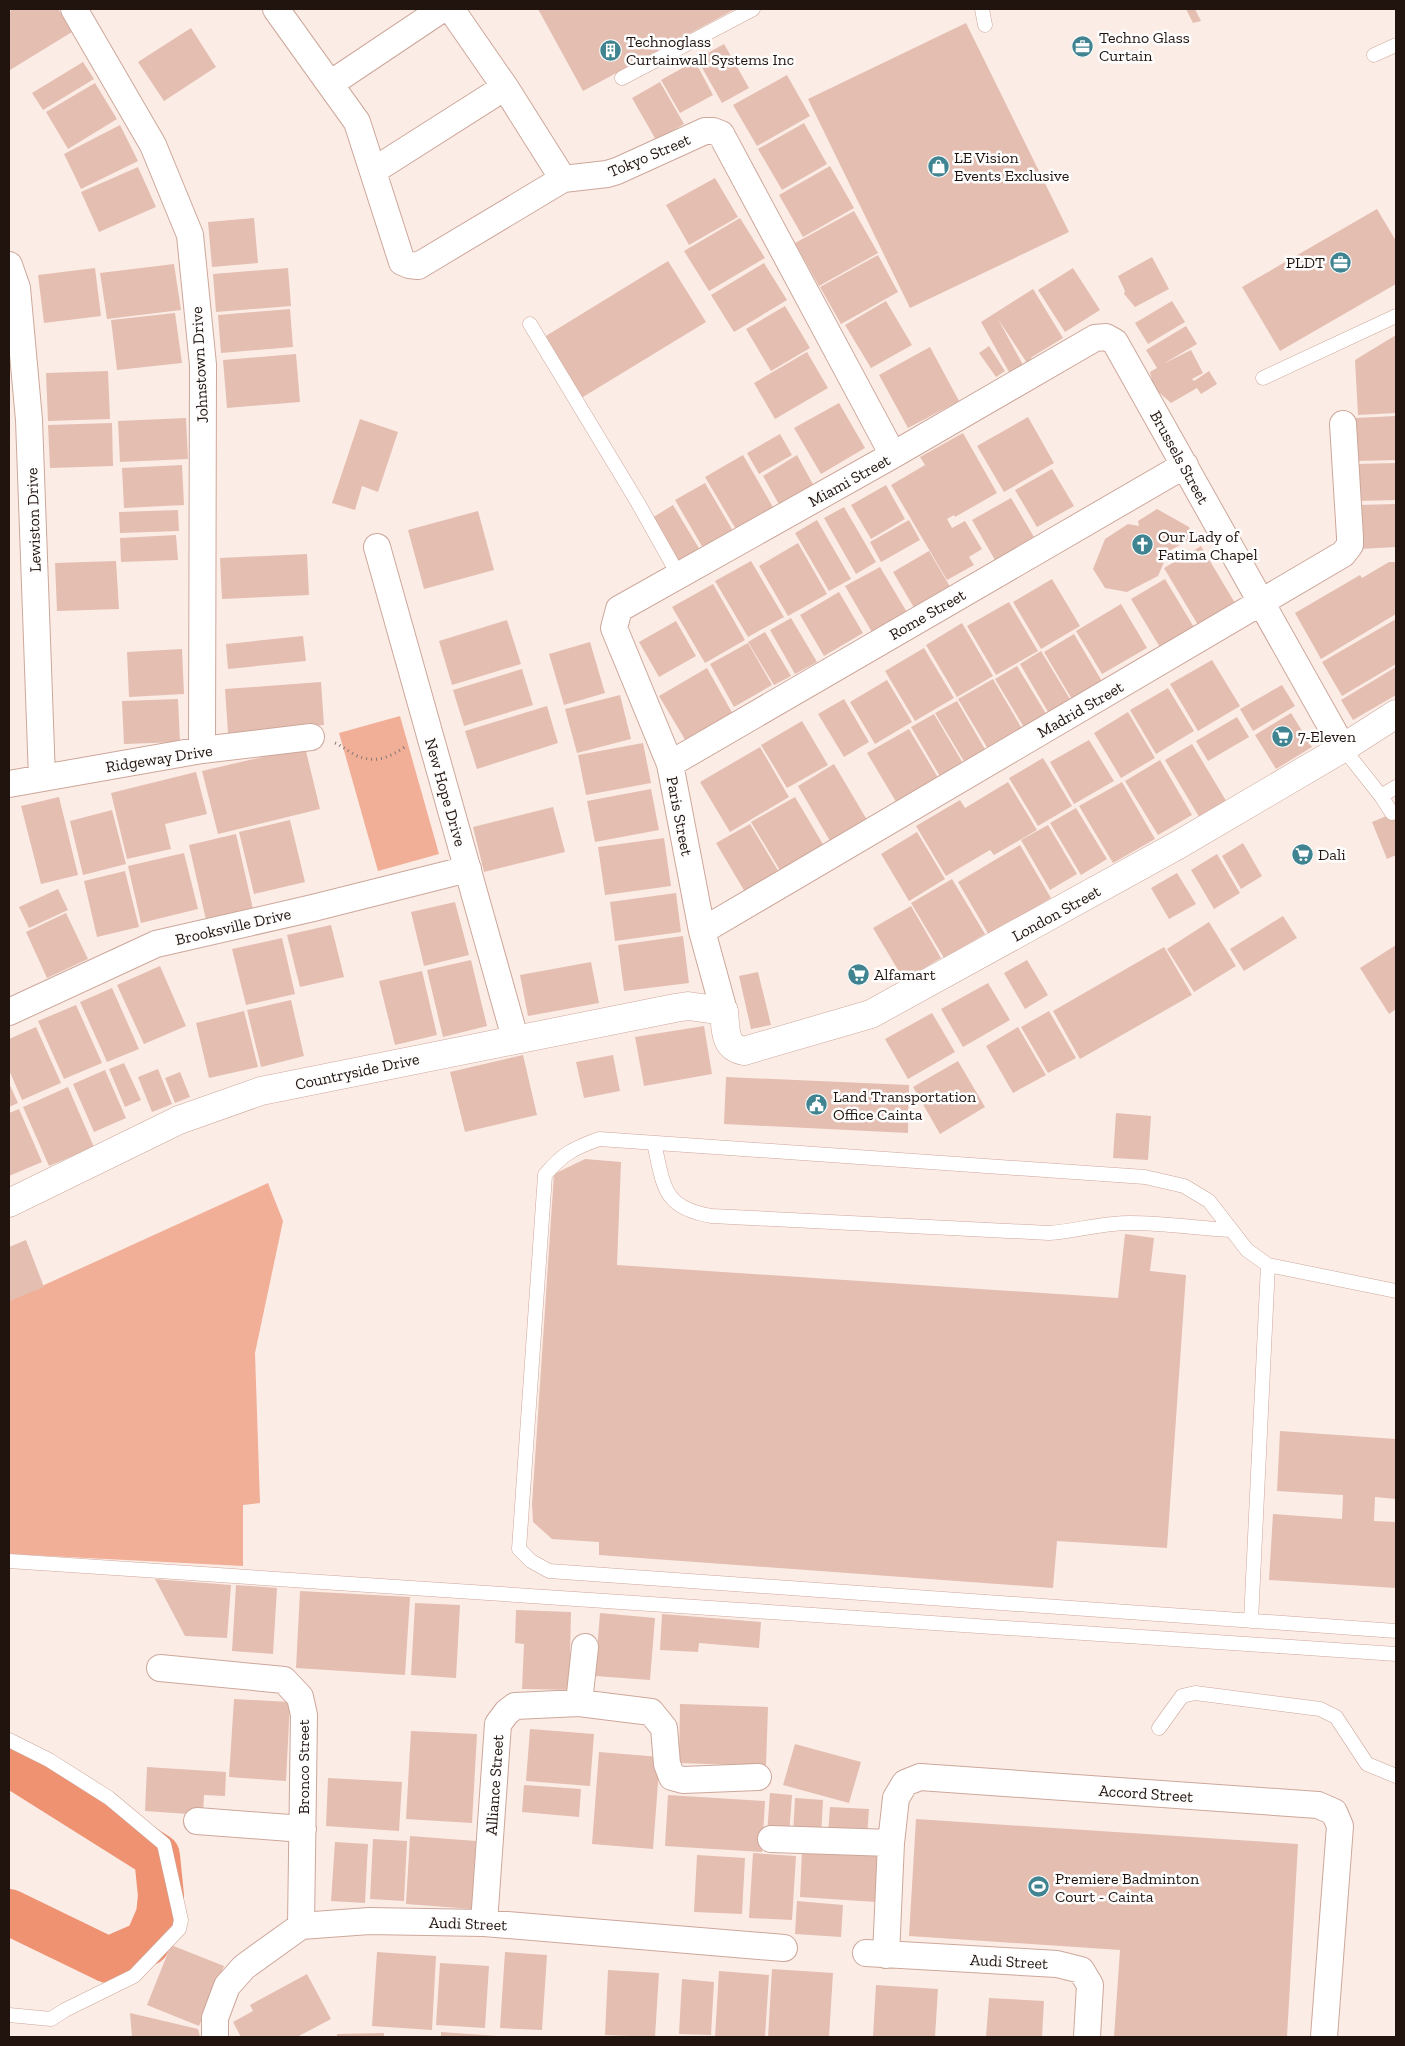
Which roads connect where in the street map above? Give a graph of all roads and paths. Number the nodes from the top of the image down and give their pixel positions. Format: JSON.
{"nodes":[{"id":1,"x":74,"y":9,"type":"edge"},
{"id":2,"x":276,"y":9,"type":"edge"},
{"id":3,"x":442,"y":9,"type":"edge"},
{"id":4,"x":452,"y":9,"type":"edge"},
{"id":5,"x":753,"y":9,"type":"edge"},
{"id":6,"x":982,"y":9,"type":"edge"},
{"id":7,"x":985,"y":24,"type":"dead end"},
{"id":8,"x":1396,"y":45,"type":"edge"},
{"id":9,"x":1374,"y":55,"type":"dead end"},
{"id":10,"x":622,"y":78,"type":"dead end"},
{"id":11,"x":330,"y":84,"type":"junction"},
{"id":12,"x":505,"y":87,"type":"junction"},
{"id":13,"x":373,"y":171,"type":"junction"},
{"id":14,"x":563,"y":178,"type":"junction"},
{"id":15,"x":9,"y":265,"type":"edge"},
{"id":16,"x":1396,"y":316,"type":"edge"},
{"id":17,"x":530,"y":324,"type":"dead end"},
{"id":18,"x":1095,"y":338,"type":"joint"},
{"id":19,"x":1263,"y":378,"type":"dead end"},
{"id":20,"x":1343,"y":424,"type":"dead end"},
{"id":21,"x":893,"y":455,"type":"junction"},
{"id":22,"x":1185,"y":465,"type":"junction"},
{"id":23,"x":377,"y":546,"type":"dead end"},
{"id":24,"x":679,"y":576,"type":"junction"},
{"id":25,"x":1262,"y":602,"type":"junction"},
{"id":26,"x":614,"y":628,"type":"joint"},
{"id":27,"x":1396,"y":714,"type":"edge"},
{"id":28,"x":429,"y":730,"type":"junction"},
{"id":29,"x":310,"y":737,"type":"joint"},
{"id":30,"x":1343,"y":748,"type":"junction"},
{"id":31,"x":202,"y":750,"type":"junction"},
{"id":32,"x":670,"y":764,"type":"junction"},
{"id":33,"x":42,"y":778,"type":"junction"},
{"id":34,"x":9,"y":784,"type":"edge"},
{"id":35,"x":1396,"y":787,"type":"edge"},
{"id":36,"x":1381,"y":796,"type":"junction"},
{"id":37,"x":1392,"y":814,"type":"dead end"},
{"id":38,"x":468,"y":870,"type":"junction"},
{"id":39,"x":702,"y":931,"type":"junction"},
{"id":40,"x":724,"y":1011,"type":"junction"},
{"id":41,"x":9,"y":1012,"type":"edge"},
{"id":42,"x":515,"y":1038,"type":"junction"},
{"id":43,"x":654,"y":1143,"type":"junction"},
{"id":44,"x":9,"y":1203,"type":"edge"},
{"id":45,"x":1230,"y":1230,"type":"junction"},
{"id":46,"x":1268,"y":1265,"type":"junction"},
{"id":47,"x":1396,"y":1290,"type":"edge"},
{"id":48,"x":9,"y":1562,"type":"edge"},
{"id":49,"x":1251,"y":1620,"type":"junction"},
{"id":50,"x":1396,"y":1631,"type":"edge"},
{"id":51,"x":585,"y":1647,"type":"dead end"},
{"id":52,"x":1396,"y":1654,"type":"edge"},
{"id":53,"x":160,"y":1668,"type":"dead end"},
{"id":54,"x":579,"y":1703,"type":"junction"},
{"id":55,"x":1159,"y":1728,"type":"dead end"},
{"id":56,"x":9,"y":1740,"type":"edge"},
{"id":57,"x":1396,"y":1776,"type":"edge"},
{"id":58,"x":758,"y":1777,"type":"dead end"},
{"id":59,"x":197,"y":1821,"type":"dead end"},
{"id":60,"x":303,"y":1829,"type":"junction"},
{"id":61,"x":771,"y":1839,"type":"dead end"},
{"id":62,"x":891,"y":1843,"type":"junction"},
{"id":63,"x":484,"y":1923,"type":"junction"},
{"id":64,"x":302,"y":1926,"type":"junction"},
{"id":65,"x":784,"y":1948,"type":"dead end"},
{"id":66,"x":876,"y":1954,"type":"joint"},
{"id":67,"x":9,"y":2015,"type":"edge"},
{"id":68,"x":215,"y":2037,"type":"edge"},
{"id":69,"x":1086,"y":2037,"type":"edge"},
{"id":70,"x":1324,"y":2037,"type":"edge"}],
"edges":[{"from":1,"to":31,"type":"street","name":"Johnstown Drive"},
{"from":2,"to":11,"type":"street","name":"Tokyo Street"},
{"from":3,"to":11,"type":"street"},
{"from":4,"to":12,"type":"street"},
{"from":5,"to":10,"type":"lane"},
{"from":6,"to":7,"type":"lane"},
{"from":8,"to":9,"type":"lane"},
{"from":11,"to":13,"type":"street","name":"Tokyo Street"},
{"from":12,"to":13,"type":"street"},
{"from":12,"to":14,"type":"street"},
{"from":13,"to":14,"type":"street","name":"Tokyo Street"},
{"from":14,"to":21,"type":"street","name":"Tokyo Street"},
{"from":15,"to":33,"type":"street","name":"Lewiston Drive"},
{"from":16,"to":19,"type":"lane"},
{"from":17,"to":24,"type":"lane"},
{"from":18,"to":21,"type":"street","name":"Miami Street"},
{"from":18,"to":22,"type":"street","name":"Brussels Street"},
{"from":20,"to":25,"type":"street","name":"Madrid Street"},
{"from":21,"to":24,"type":"street","name":"Miami Street"},
{"from":22,"to":25,"type":"street","name":"Brussels Street"},
{"from":22,"to":32,"type":"street","name":"Rome Street"},
{"from":23,"to":28,"type":"street","name":"New Hope Drive"},
{"from":24,"to":26,"type":"street","name":"Miami Street"},
{"from":25,"to":30,"type":"street","name":"Brussels Street"},
{"from":25,"to":39,"type":"street","name":"Madrid Street"},
{"from":26,"to":32,"type":"street","name":"Paris Street"},
{"from":27,"to":30,"type":"street","name":"London Street"},
{"from":28,"to":29,"type":"path"},
{"from":28,"to":38,"type":"street","name":"New Hope Drive"},
{"from":29,"to":31,"type":"street","name":"Ridgeway Drive"},
{"from":30,"to":36,"type":"lane"},
{"from":30,"to":40,"type":"street","name":"London Street"},
{"from":31,"to":33,"type":"street","name":"Ridgeway Drive"},
{"from":32,"to":39,"type":"street","name":"Paris Street"},
{"from":33,"to":34,"type":"street","name":"Ridgeway Drive"},
{"from":35,"to":36,"type":"lane"},
{"from":36,"to":37,"type":"lane"},
{"from":38,"to":41,"type":"street","name":"Brooksville Drive"},
{"from":38,"to":42,"type":"street","name":"New Hope Drive"},
{"from":39,"to":40,"type":"street","name":"Paris Street"},
{"from":40,"to":42,"type":"street","name":"Countryside Drive"},
{"from":42,"to":44,"type":"street","name":"Countryside Drive"},
{"from":43,"to":45,"type":"lane"},
{"from":43,"to":45,"type":"lane"},
{"from":43,"to":49,"type":"lane"},
{"from":45,"to":46,"type":"lane"},
{"from":46,"to":47,"type":"lane"},
{"from":46,"to":49,"type":"lane"},
{"from":48,"to":52,"type":"lane"},
{"from":49,"to":50,"type":"lane"},
{"from":51,"to":54,"type":"street"},
{"from":53,"to":60,"type":"street","name":"Bronco Street"},
{"from":54,"to":58,"type":"street","name":"Alliance Street"},
{"from":54,"to":63,"type":"street","name":"Alliance Street"},
{"from":55,"to":57,"type":"lane"},
{"from":56,"to":67,"type":"lane"},
{"from":59,"to":60,"type":"street"},
{"from":60,"to":64,"type":"street","name":"Bronco Street"},
{"from":61,"to":62,"type":"street"},
{"from":62,"to":66,"type":"street","name":"Accord Street"},
{"from":62,"to":70,"type":"street","name":"Accord Street"},
{"from":63,"to":64,"type":"street","name":"Audi Street"},
{"from":63,"to":65,"type":"street","name":"Audi Street"},
{"from":64,"to":68,"type":"street"},
{"from":66,"to":69,"type":"street","name":"Audi Street"}]}
